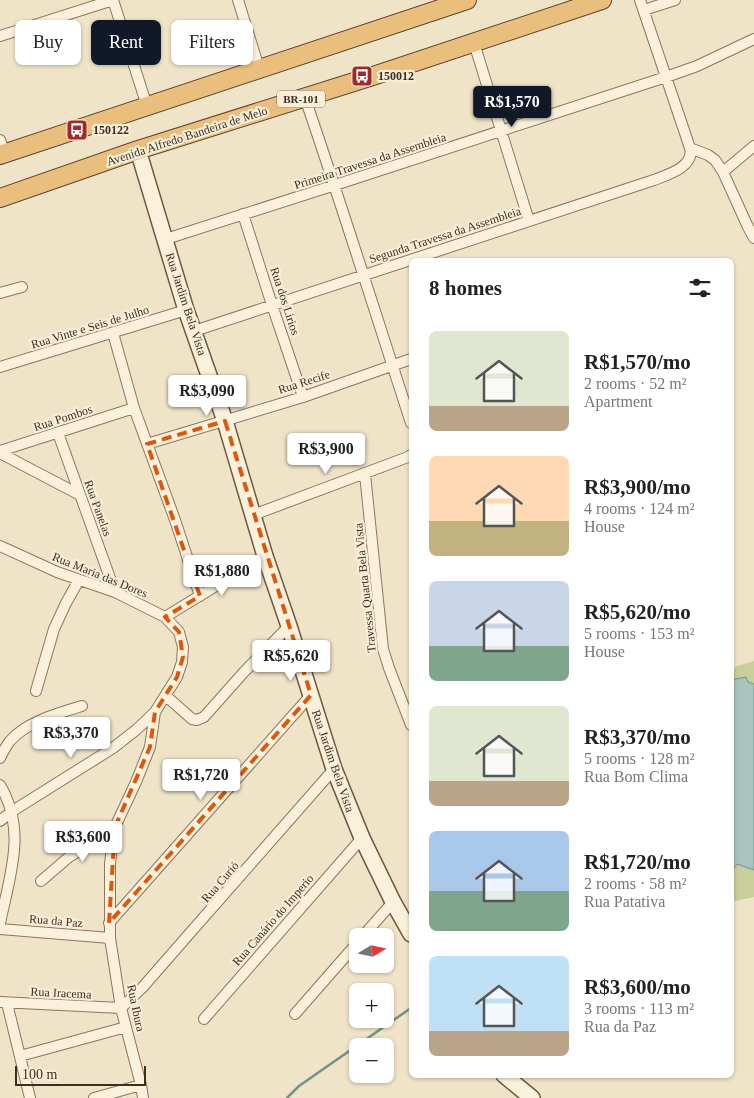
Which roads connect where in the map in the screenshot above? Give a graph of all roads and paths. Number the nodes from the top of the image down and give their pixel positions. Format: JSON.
{"nodes":[{"id":1,"x":113,"y":0,"type":"edge"},
{"id":2,"x":238,"y":0,"type":"edge"},
{"id":3,"x":467,"y":0,"type":"edge"},
{"id":4,"x":602,"y":0,"type":"edge"},
{"id":5,"x":640,"y":0,"type":"edge"},
{"id":6,"x":675,"y":0,"type":"edge"},
{"id":7,"x":443,"y":4,"type":"edge"},
{"id":8,"x":644,"y":10,"type":"junction"},
{"id":9,"x":0,"y":36,"type":"edge"},
{"id":10,"x":754,"y":39,"type":"edge"},
{"id":11,"x":474,"y":43,"type":"junction"},
{"id":12,"x":259,"y":68,"type":"junction"},
{"id":13,"x":666,"y":77,"type":"junction"},
{"id":14,"x":305,"y":98,"type":"junction"},
{"id":15,"x":147,"y":106,"type":"junction"},
{"id":16,"x":500,"y":132,"type":"junction"},
{"id":17,"x":754,"y":146,"type":"edge"},
{"id":18,"x":690,"y":148,"type":"junction"},
{"id":19,"x":2,"y":149,"type":"edge"},
{"id":20,"x":138,"y":150,"type":"junction"},
{"id":21,"x":723,"y":172,"type":"junction"},
{"id":22,"x":335,"y":185,"type":"junction"},
{"id":23,"x":0,"y":198,"type":"edge"},
{"id":24,"x":244,"y":214,"type":"junction"},
{"id":25,"x":529,"y":221,"type":"junction"},
{"id":26,"x":166,"y":238,"type":"junction"},
{"id":27,"x":754,"y":238,"type":"edge"},
{"id":28,"x":415,"y":258,"type":"edge"},
{"id":29,"x":409,"y":260,"type":"edge"},
{"id":30,"x":363,"y":275,"type":"junction"},
{"id":31,"x":22,"y":287,"type":"dead end"},
{"id":32,"x":0,"y":293,"type":"edge"},
{"id":33,"x":272,"y":305,"type":"junction"},
{"id":34,"x":186,"y":310,"type":"junction"},
{"id":35,"x":194,"y":331,"type":"junction"},
{"id":36,"x":113,"y":333,"type":"junction"},
{"id":37,"x":409,"y":361,"type":"edge"},
{"id":38,"x":392,"y":366,"type":"junction"},
{"id":39,"x":0,"y":367,"type":"edge"},
{"id":40,"x":303,"y":397,"type":"junction"},
{"id":41,"x":134,"y":408,"type":"junction"},
{"id":42,"x":409,"y":417,"type":"edge"},
{"id":43,"x":225,"y":421,"type":"junction"},
{"id":44,"x":58,"y":433,"type":"junction"},
{"id":45,"x":147,"y":444,"type":"junction"},
{"id":46,"x":0,"y":452,"type":"edge"},
{"id":47,"x":409,"y":456,"type":"edge"},
{"id":48,"x":365,"y":474,"type":"junction"},
{"id":49,"x":80,"y":495,"type":"junction"},
{"id":50,"x":253,"y":515,"type":"junction"},
{"id":51,"x":0,"y":546,"type":"edge"},
{"id":52,"x":265,"y":556,"type":"junction"},
{"id":53,"x":79,"y":580,"type":"junction"},
{"id":54,"x":115,"y":592,"type":"junction"},
{"id":55,"x":200,"y":596,"type":"junction"},
{"id":56,"x":165,"y":617,"type":"junction"},
{"id":57,"x":289,"y":626,"type":"junction"},
{"id":58,"x":36,"y":691,"type":"dead end"},
{"id":59,"x":166,"y":696,"type":"junction"},
{"id":60,"x":311,"y":696,"type":"junction"},
{"id":61,"x":82,"y":706,"type":"dead end"},
{"id":62,"x":155,"y":712,"type":"junction"},
{"id":63,"x":409,"y":720,"type":"edge"},
{"id":64,"x":0,"y":758,"type":"edge"},
{"id":65,"x":334,"y":769,"type":"junction"},
{"id":66,"x":0,"y":785,"type":"edge"},
{"id":67,"x":12,"y":812,"type":"junction"},
{"id":68,"x":0,"y":821,"type":"edge"},
{"id":69,"x":114,"y":830,"type":"junction"},
{"id":70,"x":362,"y":838,"type":"junction"},
{"id":71,"x":42,"y":881,"type":"dead end"},
{"id":72,"x":393,"y":902,"type":"junction"},
{"id":73,"x":0,"y":923,"type":"edge"},
{"id":74,"x":109,"y":923,"type":"junction"},
{"id":75,"x":370,"y":928,"type":"edge"},
{"id":76,"x":0,"y":929,"type":"edge"},
{"id":77,"x":409,"y":930,"type":"edge"},
{"id":78,"x":110,"y":938,"type":"junction"},
{"id":79,"x":349,"y":952,"type":"edge"},
{"id":80,"x":4,"y":1003,"type":"edge"},
{"id":81,"x":121,"y":1008,"type":"junction"},
{"id":82,"x":295,"y":1014,"type":"dead end"},
{"id":83,"x":204,"y":1019,"type":"dead end"},
{"id":84,"x":126,"y":1027,"type":"junction"},
{"id":85,"x":20,"y":1056,"type":"junction"},
{"id":86,"x":508,"y":1078,"type":"edge"},
{"id":87,"x":141,"y":1085,"type":"junction"},
{"id":88,"x":30,"y":1098,"type":"edge"},
{"id":89,"x":94,"y":1098,"type":"edge"},
{"id":90,"x":143,"y":1098,"type":"edge"},
{"id":91,"x":532,"y":1098,"type":"edge"}],
"edges":[{"from":1,"to":9,"type":"street"},
{"from":1,"to":15,"type":"street"},
{"from":2,"to":12,"type":"street"},
{"from":3,"to":7,"type":"highway"},
{"from":4,"to":11,"type":"highway","name":"Avenida Alfredo Bandeira de Melo","number":"BR-101"},
{"from":5,"to":8,"type":"street"},
{"from":6,"to":8,"type":"street"},
{"from":7,"to":12,"type":"highway"},
{"from":8,"to":13,"type":"street"},
{"from":10,"to":13,"type":"street","name":"Primeira Travessa da Assembleia"},
{"from":11,"to":14,"type":"highway","name":"Avenida Alfredo Bandeira de Melo","number":"BR-101"},
{"from":11,"to":16,"type":"street"},
{"from":12,"to":15,"type":"highway"},
{"from":13,"to":16,"type":"street","name":"Primeira Travessa da Assembleia"},
{"from":13,"to":18,"type":"street"},
{"from":14,"to":20,"type":"highway","name":"Avenida Alfredo Bandeira de Melo","number":"BR-101"},
{"from":14,"to":22,"type":"street"},
{"from":15,"to":19,"type":"highway"},
{"from":16,"to":22,"type":"street","name":"Primeira Travessa da Assembleia"},
{"from":16,"to":25,"type":"street"},
{"from":17,"to":21,"type":"street"},
{"from":18,"to":21,"type":"street"},
{"from":18,"to":25,"type":"street","name":"Segunda Travessa da Assembleia"},
{"from":20,"to":23,"type":"highway","name":"Avenida Alfredo Bandeira de Melo","number":"BR-101"},
{"from":20,"to":26,"type":"main road","name":"Rua Jardim Bela Vista"},
{"from":21,"to":27,"type":"street"},
{"from":22,"to":24,"type":"street","name":"Primeira Travessa da Assembleia"},
{"from":22,"to":30,"type":"street"},
{"from":24,"to":26,"type":"street","name":"Primeira Travessa da Assembleia"},
{"from":24,"to":33,"type":"street","name":"Rua dos Lirios"},
{"from":25,"to":28,"type":"street","name":"Segunda Travessa da Assembleia"},
{"from":26,"to":34,"type":"main road","name":"Rua Jardim Bela Vista"},
{"from":29,"to":30,"type":"street","name":"Segunda Travessa da Assembleia"},
{"from":30,"to":33,"type":"street","name":"Segunda Travessa da Assembleia"},
{"from":30,"to":38,"type":"street"},
{"from":31,"to":32,"type":"street"},
{"from":33,"to":35,"type":"street","name":"Segunda Travessa da Assembleia"},
{"from":33,"to":40,"type":"street","name":"Rua dos Lirios"},
{"from":34,"to":35,"type":"main road","name":"Rua Jardim Bela Vista"},
{"from":34,"to":36,"type":"street","name":"Rua Vinte e Seis de Julho"},
{"from":35,"to":43,"type":"main road","name":"Rua Jardim Bela Vista"},
{"from":36,"to":39,"type":"street","name":"Rua Vinte e Seis de Julho"},
{"from":36,"to":41,"type":"street"},
{"from":37,"to":38,"type":"street","name":"Rua Recife"},
{"from":38,"to":40,"type":"street","name":"Rua Recife"},
{"from":38,"to":42,"type":"street"},
{"from":40,"to":43,"type":"street","name":"Rua Recife"},
{"from":41,"to":44,"type":"street","name":"Rua Pombos"},
{"from":41,"to":45,"type":"street"},
{"from":43,"to":45,"type":"street","name":"Rua Recife"},
{"from":43,"to":50,"type":"main road","name":"Rua Jardim Bela Vista"},
{"from":44,"to":46,"type":"street","name":"Rua Pombos"},
{"from":44,"to":49,"type":"street","name":"Rua Panelas"},
{"from":45,"to":55,"type":"street"},
{"from":46,"to":49,"type":"street"},
{"from":47,"to":48,"type":"street"},
{"from":48,"to":50,"type":"street"},
{"from":48,"to":63,"type":"street","name":"Travessa Quarta Bela Vista"},
{"from":49,"to":54,"type":"street","name":"Rua Panelas"},
{"from":50,"to":52,"type":"main road","name":"Rua Jardim Bela Vista"},
{"from":51,"to":53,"type":"street","name":"Rua Maria das Dores"},
{"from":52,"to":55,"type":"street"},
{"from":52,"to":57,"type":"main road","name":"Rua Jardim Bela Vista"},
{"from":53,"to":54,"type":"street","name":"Rua Maria das Dores"},
{"from":53,"to":58,"type":"street"},
{"from":54,"to":56,"type":"street","name":"Rua Maria das Dores"},
{"from":55,"to":56,"type":"street"},
{"from":56,"to":59,"type":"street"},
{"from":57,"to":59,"type":"street"},
{"from":57,"to":60,"type":"main road","name":"Rua Jardim Bela Vista"},
{"from":59,"to":62,"type":"street"},
{"from":60,"to":65,"type":"main road","name":"Rua Jardim Bela Vista"},
{"from":60,"to":74,"type":"street"},
{"from":61,"to":64,"type":"street"},
{"from":62,"to":67,"type":"street"},
{"from":62,"to":69,"type":"street"},
{"from":65,"to":70,"type":"main road","name":"Rua Jardim Bela Vista"},
{"from":65,"to":81,"type":"street","name":"Rua Curió"},
{"from":66,"to":67,"type":"street"},
{"from":67,"to":68,"type":"street"},
{"from":67,"to":73,"type":"street"},
{"from":69,"to":71,"type":"street"},
{"from":69,"to":74,"type":"street"},
{"from":70,"to":72,"type":"main road","name":"Rua Jardim Bela Vista"},
{"from":70,"to":83,"type":"street","name":"Rua Canário do Imperio"},
{"from":72,"to":75,"type":"street"},
{"from":72,"to":77,"type":"main road","name":"Rua Jardim Bela Vista"},
{"from":74,"to":78,"type":"street","name":"Rua Ibura"},
{"from":76,"to":78,"type":"street","name":"Rua da Paz"},
{"from":78,"to":81,"type":"street","name":"Rua Ibura"},
{"from":79,"to":82,"type":"street"},
{"from":80,"to":81,"type":"street","name":"Rua Iracema"},
{"from":80,"to":85,"type":"street"},
{"from":81,"to":84,"type":"street","name":"Rua Ibura"},
{"from":84,"to":85,"type":"street"},
{"from":84,"to":87,"type":"street","name":"Rua Ibura"},
{"from":85,"to":88,"type":"street"},
{"from":86,"to":91,"type":"main road"},
{"from":87,"to":89,"type":"street"},
{"from":87,"to":90,"type":"street","name":"Rua Ibura"}]}
